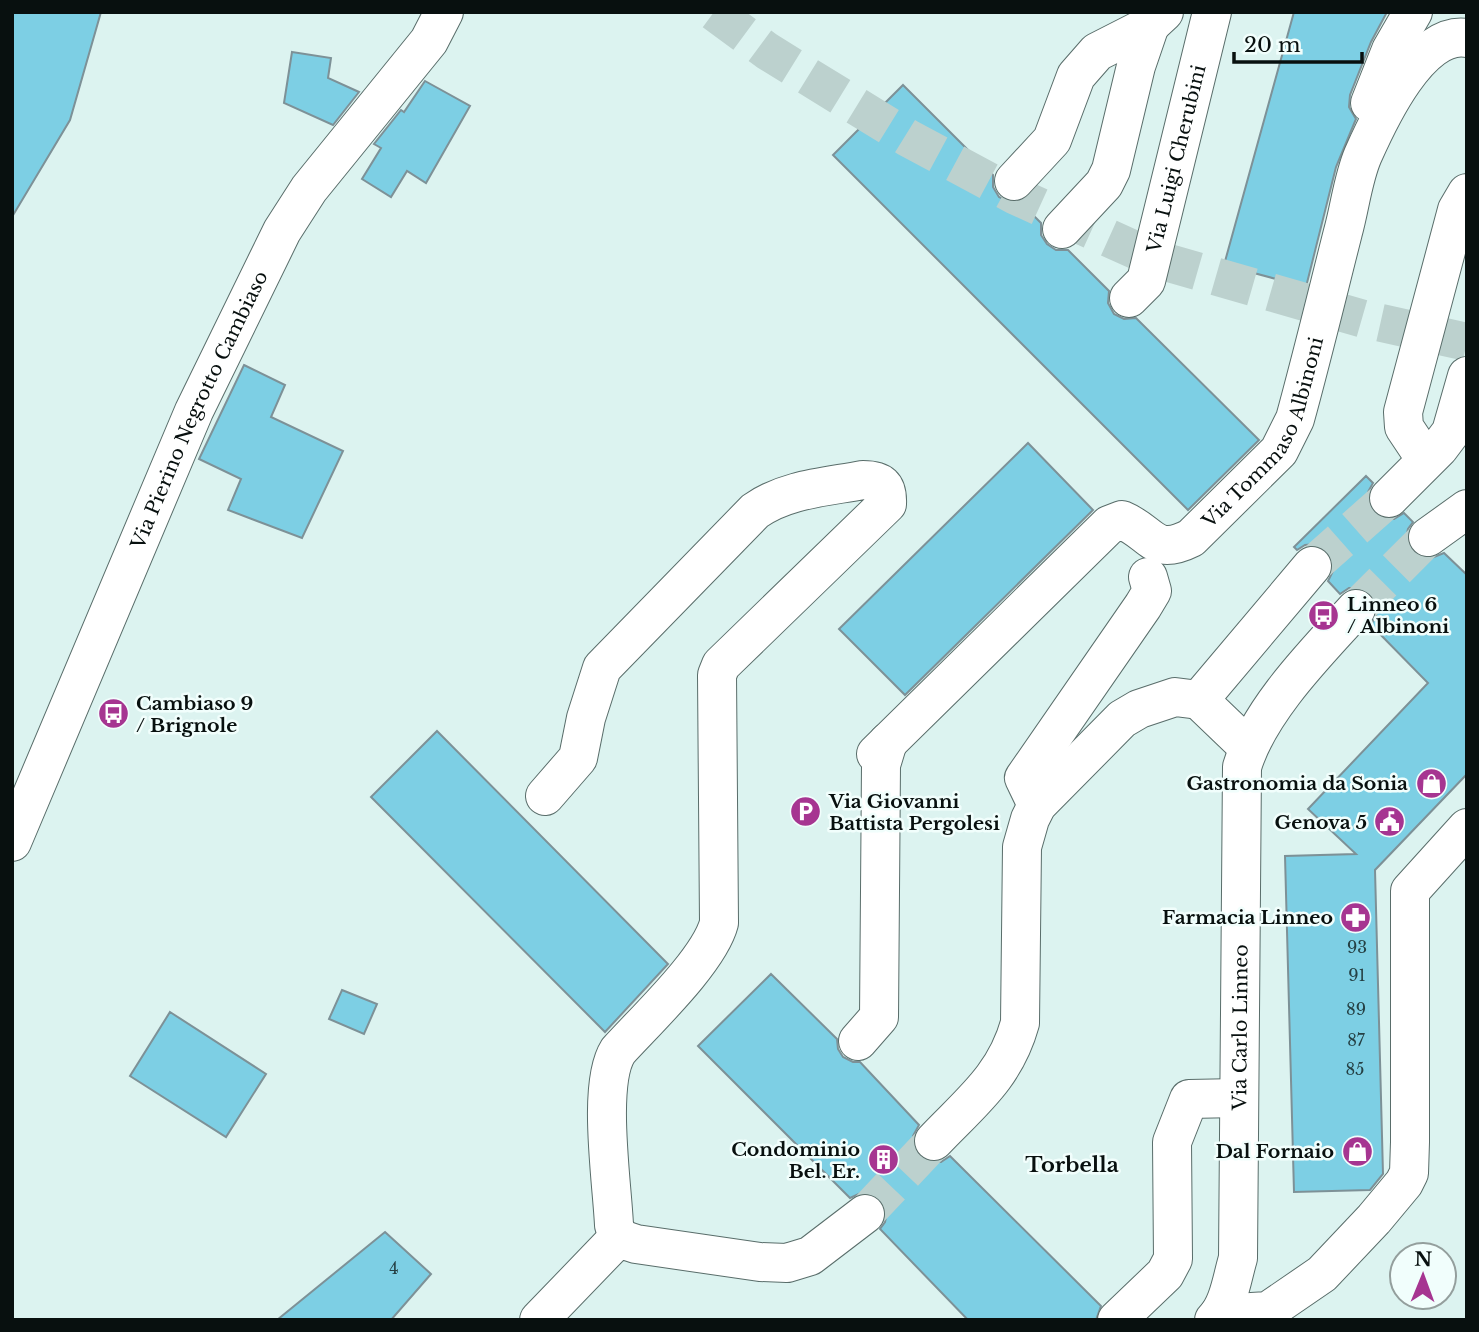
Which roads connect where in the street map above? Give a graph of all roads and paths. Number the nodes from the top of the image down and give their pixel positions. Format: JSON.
{"nodes":[{"id":1,"x":444,"y":12,"type":"edge"},
{"id":2,"x":1212,"y":12,"type":"edge"},
{"id":3,"x":1413,"y":12,"type":"edge"},
{"id":4,"x":1157,"y":19,"type":"edge"},
{"id":5,"x":1467,"y":38,"type":"edge"},
{"id":6,"x":1362,"y":157,"type":"junction"},
{"id":7,"x":1014,"y":181,"type":"dead end"},
{"id":8,"x":1467,"y":193,"type":"edge"},
{"id":9,"x":1062,"y":229,"type":"dead end"},
{"id":10,"x":1129,"y":298,"type":"dead end"},
{"id":11,"x":1467,"y":376,"type":"edge"},
{"id":12,"x":1426,"y":460,"type":"junction"},
{"id":13,"x":1389,"y":498,"type":"tunnel mouth"},
{"id":14,"x":1467,"y":509,"type":"edge"},
{"id":15,"x":1428,"y":537,"type":"tunnel mouth"},
{"id":16,"x":1312,"y":566,"type":"tunnel mouth"},
{"id":17,"x":1148,"y":577,"type":"dead end"},
{"id":18,"x":1356,"y":610,"type":"tunnel mouth"},
{"id":19,"x":1199,"y":700,"type":"junction"},
{"id":20,"x":1248,"y":747,"type":"junction"},
{"id":21,"x":545,"y":796,"type":"dead end"},
{"id":22,"x":1037,"y":805,"type":"junction"},
{"id":23,"x":1467,"y":828,"type":"edge"},
{"id":24,"x":12,"y":842,"type":"edge"},
{"id":25,"x":858,"y":1041,"type":"dead end"},
{"id":26,"x":1238,"y":1098,"type":"junction"},
{"id":27,"x":934,"y":1141,"type":"tunnel mouth"},
{"id":28,"x":865,"y":1214,"type":"tunnel mouth"},
{"id":29,"x":618,"y":1238,"type":"junction"},
{"id":30,"x":1216,"y":1317,"type":"edge"},
{"id":31,"x":539,"y":1320,"type":"edge"},
{"id":32,"x":1117,"y":1320,"type":"edge"}],
"edges":[{"from":1,"to":24,"type":"street","name":"Via Pierino Negrotto Cambiaso"},
{"from":2,"to":10,"type":"street","name":"Via Luigi Cherubini"},
{"from":3,"to":6,"type":"street"},
{"from":4,"to":7,"type":"street"},
{"from":4,"to":9,"type":"street"},
{"from":5,"to":6,"type":"street","name":"Via Tommaso Albinoni"},
{"from":6,"to":25,"type":"street","name":"Via Tommaso Albinoni"},
{"from":8,"to":12,"type":"street"},
{"from":11,"to":12,"type":"street"},
{"from":12,"to":13,"type":"street"},
{"from":14,"to":15,"type":"street"},
{"from":16,"to":19,"type":"street"},
{"from":17,"to":22,"type":"street"},
{"from":18,"to":20,"type":"street","name":"Via Carlo Linneo"},
{"from":19,"to":20,"type":"street"},
{"from":19,"to":22,"type":"street"},
{"from":20,"to":26,"type":"street","name":"Via Carlo Linneo"},
{"from":21,"to":29,"type":"street"},
{"from":22,"to":27,"type":"street"},
{"from":23,"to":30,"type":"street","name":"Via Carlo Linneo"},
{"from":26,"to":30,"type":"street","name":"Via Carlo Linneo"},
{"from":26,"to":32,"type":"street"},
{"from":28,"to":29,"type":"street"},
{"from":29,"to":31,"type":"street"}]}
